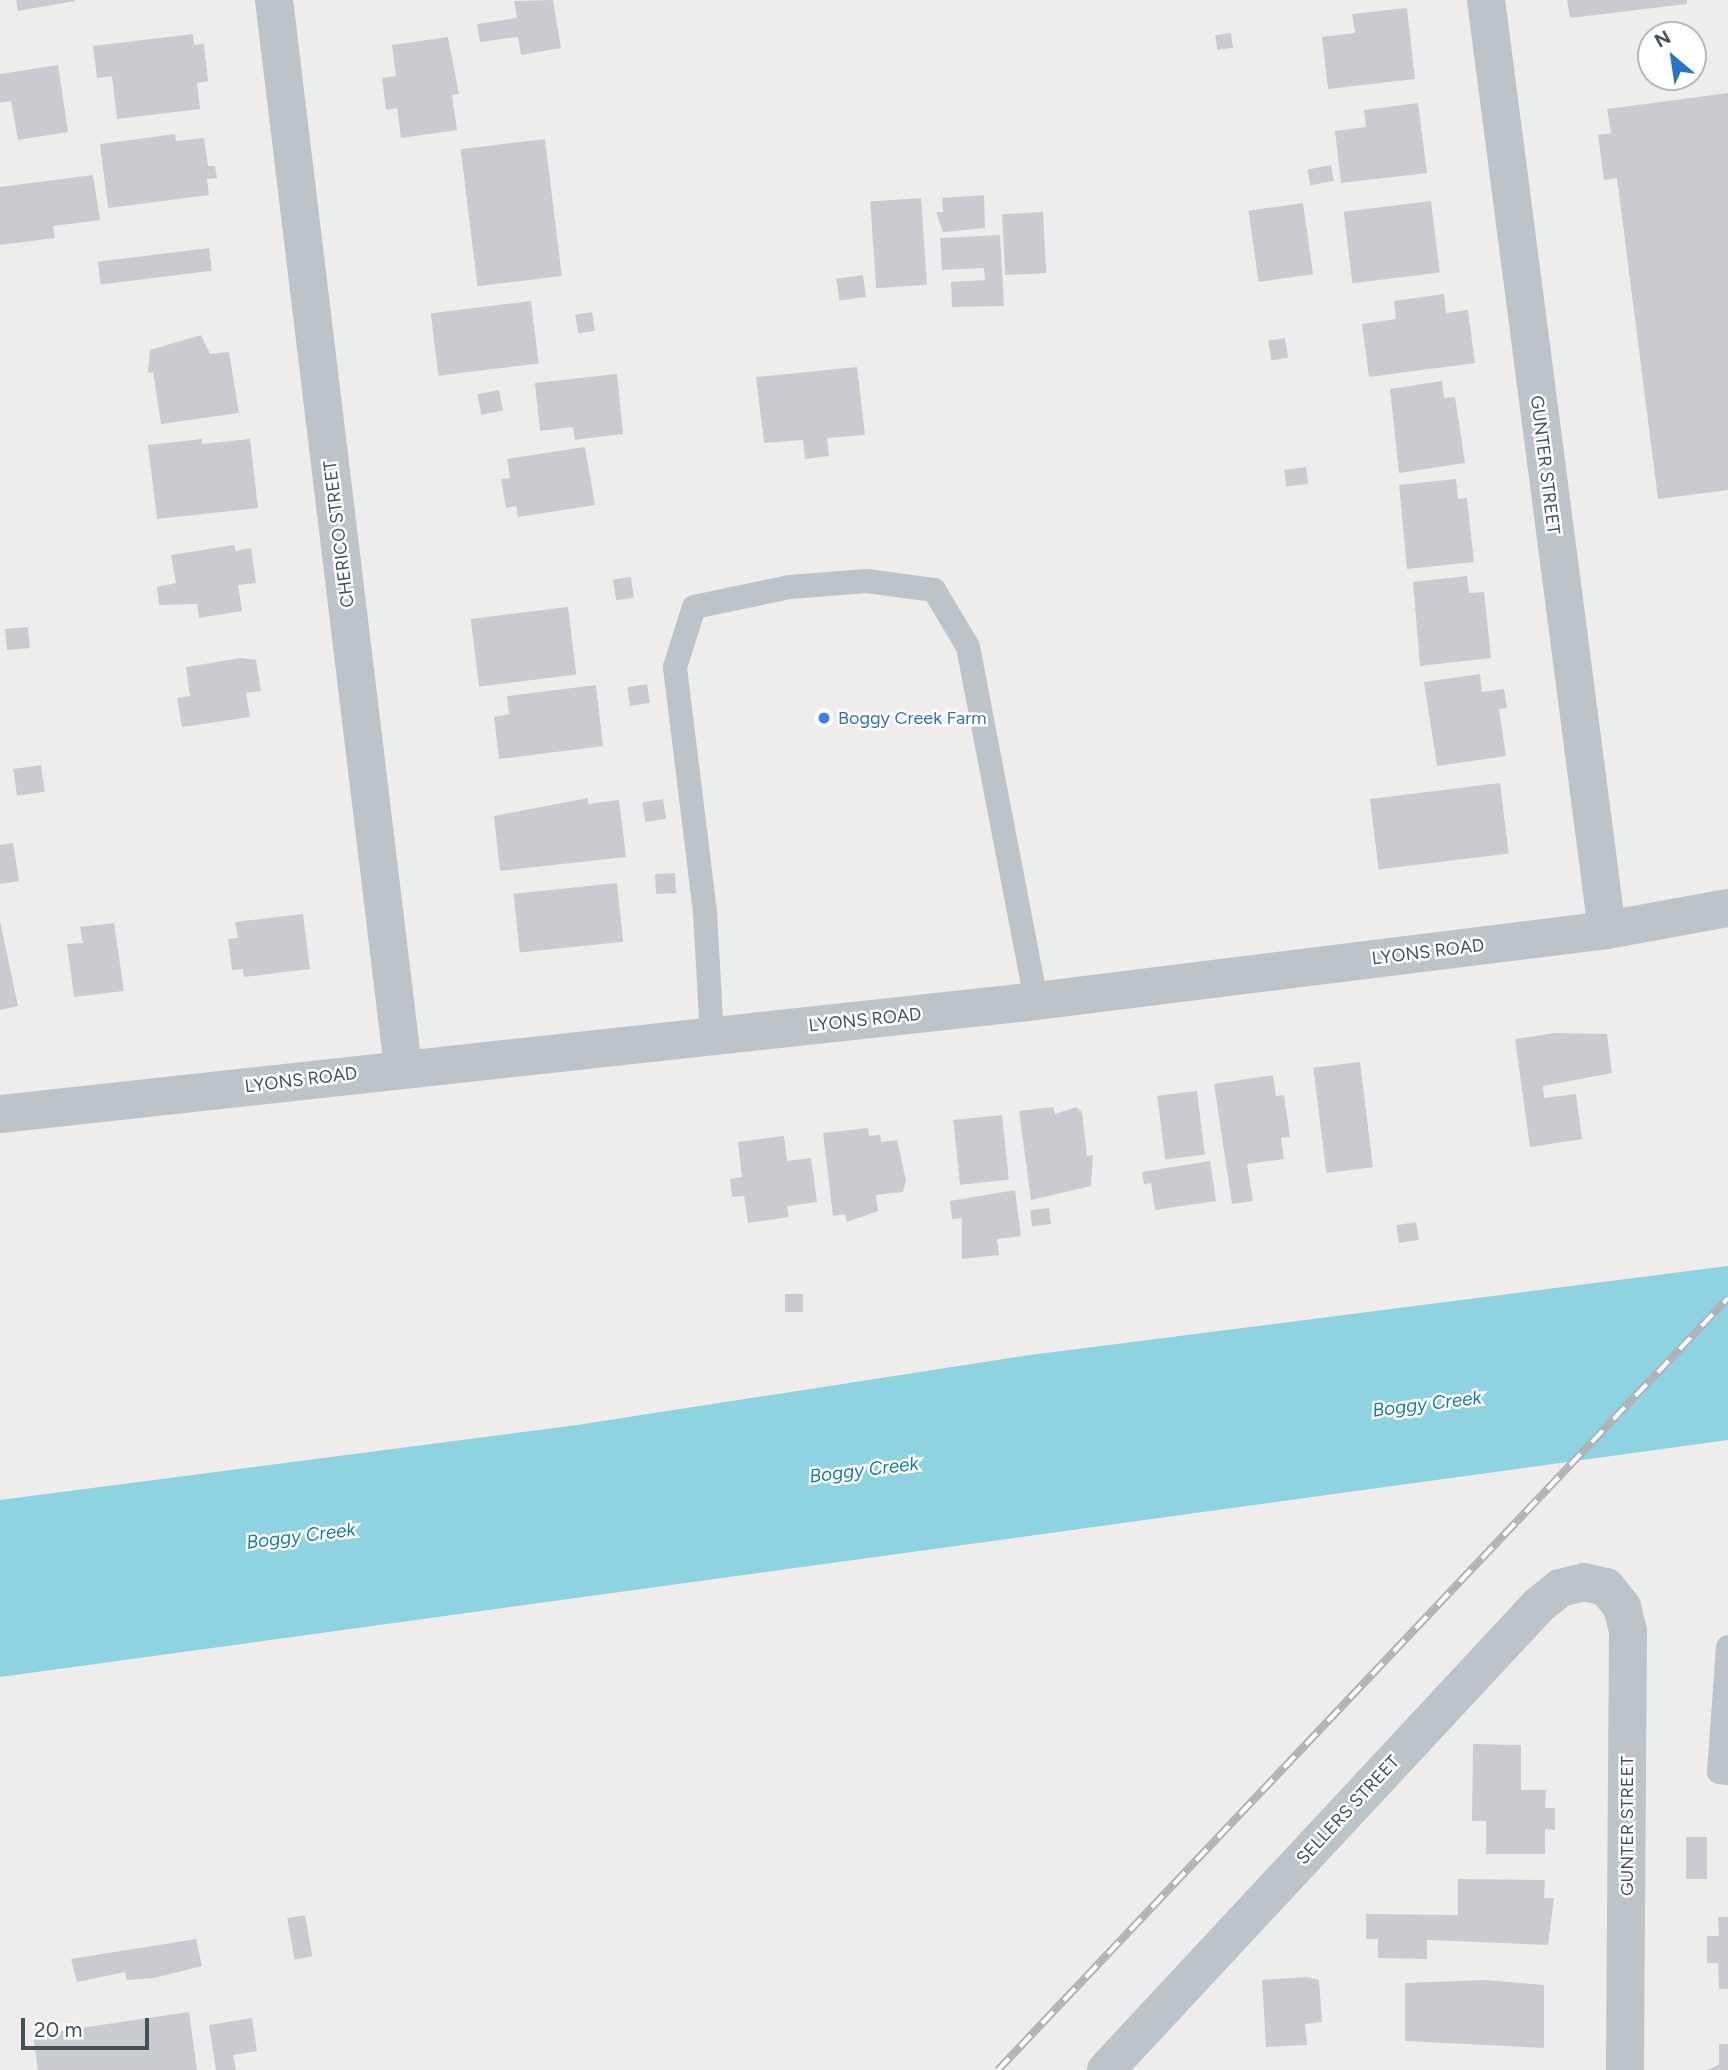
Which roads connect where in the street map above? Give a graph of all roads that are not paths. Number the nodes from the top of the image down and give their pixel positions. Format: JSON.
{"nodes":[{"id":1,"x":274,"y":0,"type":"edge"},
{"id":2,"x":1486,"y":0,"type":"edge"},
{"id":3,"x":1728,"y":908,"type":"edge"},
{"id":4,"x":1607,"y":930,"type":"junction"},
{"id":5,"x":1036,"y":1001,"type":"junction"},
{"id":6,"x":712,"y":1037,"type":"junction"},
{"id":7,"x":403,"y":1068,"type":"junction"},
{"id":8,"x":0,"y":1114,"type":"edge"},
{"id":9,"x":1606,"y":1587,"type":"joint"},
{"id":10,"x":1728,"y":1647,"type":"edge"},
{"id":11,"x":1728,"y":1773,"type":"edge"},
{"id":12,"x":1106,"y":2070,"type":"edge"},
{"id":13,"x":1625,"y":2070,"type":"edge"}],
"edges":[{"from":1,"to":7,"type":"street","name":"CHERICO STREET"},
{"from":2,"to":4,"type":"street","name":"GUNTER STREET"},
{"from":3,"to":4,"type":"street","name":"LYONS ROAD"},
{"from":4,"to":5,"type":"street","name":"LYONS ROAD"},
{"from":5,"to":6,"type":"street","name":"LYONS ROAD"},
{"from":5,"to":6,"type":"lane"},
{"from":6,"to":7,"type":"street","name":"LYONS ROAD"},
{"from":7,"to":8,"type":"street","name":"LYONS ROAD"},
{"from":9,"to":12,"type":"street","name":"SELLERS STREET"},
{"from":9,"to":13,"type":"street","name":"GUNTER STREET"},
{"from":10,"to":11,"type":"lane"}]}
